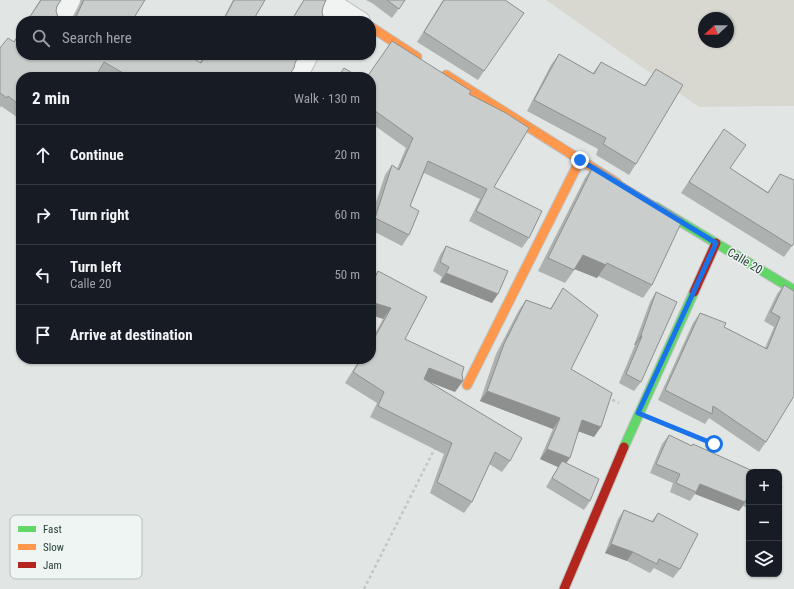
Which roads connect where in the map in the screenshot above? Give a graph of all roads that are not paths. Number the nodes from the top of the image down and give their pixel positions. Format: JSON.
{"nodes":[{"id":1,"x":71,"y":0,"type":"edge"},
{"id":2,"x":331,"y":2,"type":"edge"},
{"id":3,"x":63,"y":16,"type":"edge"},
{"id":4,"x":327,"y":16,"type":"edge"},
{"id":5,"x":353,"y":16,"type":"edge"},
{"id":6,"x":376,"y":30,"type":"edge"},
{"id":7,"x":306,"y":60,"type":"edge"},
{"id":8,"x":425,"y":61,"type":"edge"},
{"id":9,"x":438,"y":70,"type":"edge"},
{"id":10,"x":300,"y":72,"type":"edge"},
{"id":11,"x":580,"y":160,"type":"junction"},
{"id":12,"x":627,"y":189,"type":"edge"},
{"id":13,"x":648,"y":202,"type":"edge"},
{"id":14,"x":716,"y":243,"type":"junction"},
{"id":15,"x":794,"y":290,"type":"edge"},
{"id":16,"x":467,"y":385,"type":"dead end"},
{"id":17,"x":564,"y":589,"type":"edge"}],
"edges":[{"from":1,"to":3,"type":"street"},
{"from":2,"to":4,"type":"street"},
{"from":2,"to":5,"type":"street"},
{"from":6,"to":8,"type":"street"},
{"from":7,"to":10,"type":"street"},
{"from":9,"to":11,"type":"street"},
{"from":11,"to":12,"type":"street"},
{"from":11,"to":16,"type":"street"},
{"from":13,"to":14,"type":"street","name":"Calle 20"},
{"from":14,"to":15,"type":"street","name":"Calle 20"},
{"from":14,"to":17,"type":"street"}]}
